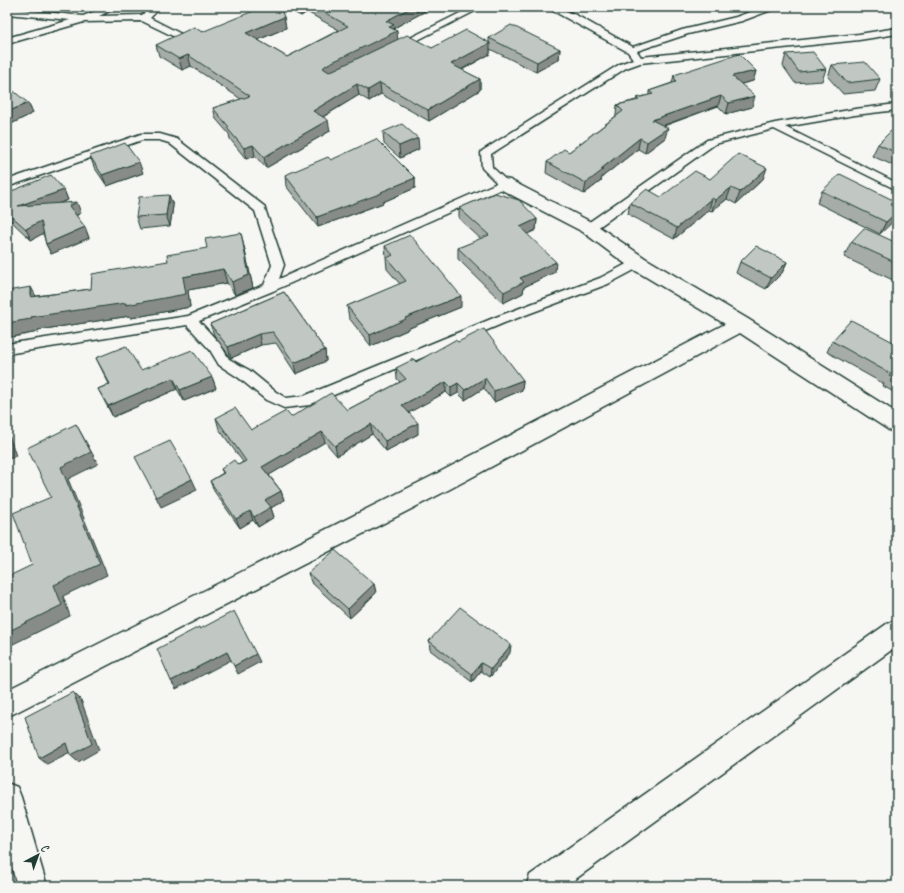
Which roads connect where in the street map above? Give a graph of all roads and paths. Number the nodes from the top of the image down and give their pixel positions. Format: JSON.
{"nodes":[{"id":1,"x":114,"y":7,"type":"edge"},
{"id":2,"x":157,"y":7,"type":"edge"},
{"id":3,"x":479,"y":7,"type":"edge"},
{"id":4,"x":550,"y":7,"type":"edge"},
{"id":5,"x":771,"y":7,"type":"edge"},
{"id":6,"x":7,"y":11,"type":"edge"},
{"id":7,"x":144,"y":18,"type":"junction"},
{"id":8,"x":84,"y":19,"type":"junction"},
{"id":9,"x":897,"y":31,"type":"edge"},
{"id":10,"x":184,"y":38,"type":"edge"},
{"id":11,"x":7,"y":41,"type":"edge"},
{"id":12,"x":632,"y":50,"type":"junction"},
{"id":13,"x":388,"y":52,"type":"edge"},
{"id":14,"x":638,"y":60,"type":"junction"},
{"id":15,"x":897,"y":107,"type":"edge"},
{"id":16,"x":775,"y":126,"type":"junction"},
{"id":17,"x":7,"y":184,"type":"edge"},
{"id":18,"x":504,"y":184,"type":"junction"},
{"id":19,"x":897,"y":187,"type":"edge"},
{"id":20,"x":589,"y":228,"type":"junction"},
{"id":21,"x":638,"y":263,"type":"junction"},
{"id":22,"x":269,"y":288,"type":"junction"},
{"id":23,"x":190,"y":320,"type":"junction"},
{"id":24,"x":740,"y":324,"type":"junction"},
{"id":25,"x":7,"y":349,"type":"edge"},
{"id":26,"x":897,"y":424,"type":"edge"},
{"id":27,"x":897,"y":631,"type":"edge"},
{"id":28,"x":7,"y":704,"type":"edge"},
{"id":29,"x":7,"y":797,"type":"edge"},
{"id":30,"x":32,"y":886,"type":"edge"},
{"id":31,"x":541,"y":886,"type":"edge"}],
"edges":[{"from":1,"to":8,"type":"lane"},
{"from":2,"to":7,"type":"lane"},
{"from":3,"to":13,"type":"lane"},
{"from":4,"to":12,"type":"lane"},
{"from":5,"to":12,"type":"lane"},
{"from":6,"to":8,"type":"lane"},
{"from":7,"to":8,"type":"lane"},
{"from":7,"to":10,"type":"lane"},
{"from":8,"to":11,"type":"lane"},
{"from":9,"to":14,"type":"lane"},
{"from":12,"to":14,"type":"lane"},
{"from":14,"to":18,"type":"lane"},
{"from":15,"to":16,"type":"lane"},
{"from":16,"to":19,"type":"lane"},
{"from":16,"to":20,"type":"lane"},
{"from":17,"to":22,"type":"lane"},
{"from":18,"to":20,"type":"street"},
{"from":18,"to":22,"type":"lane"},
{"from":20,"to":21,"type":"street"},
{"from":21,"to":23,"type":"lane"},
{"from":21,"to":24,"type":"street"},
{"from":22,"to":23,"type":"lane"},
{"from":23,"to":25,"type":"lane"},
{"from":24,"to":26,"type":"street"},
{"from":24,"to":28,"type":"street"},
{"from":27,"to":31,"type":"street"},
{"from":29,"to":30,"type":"street"}]}
